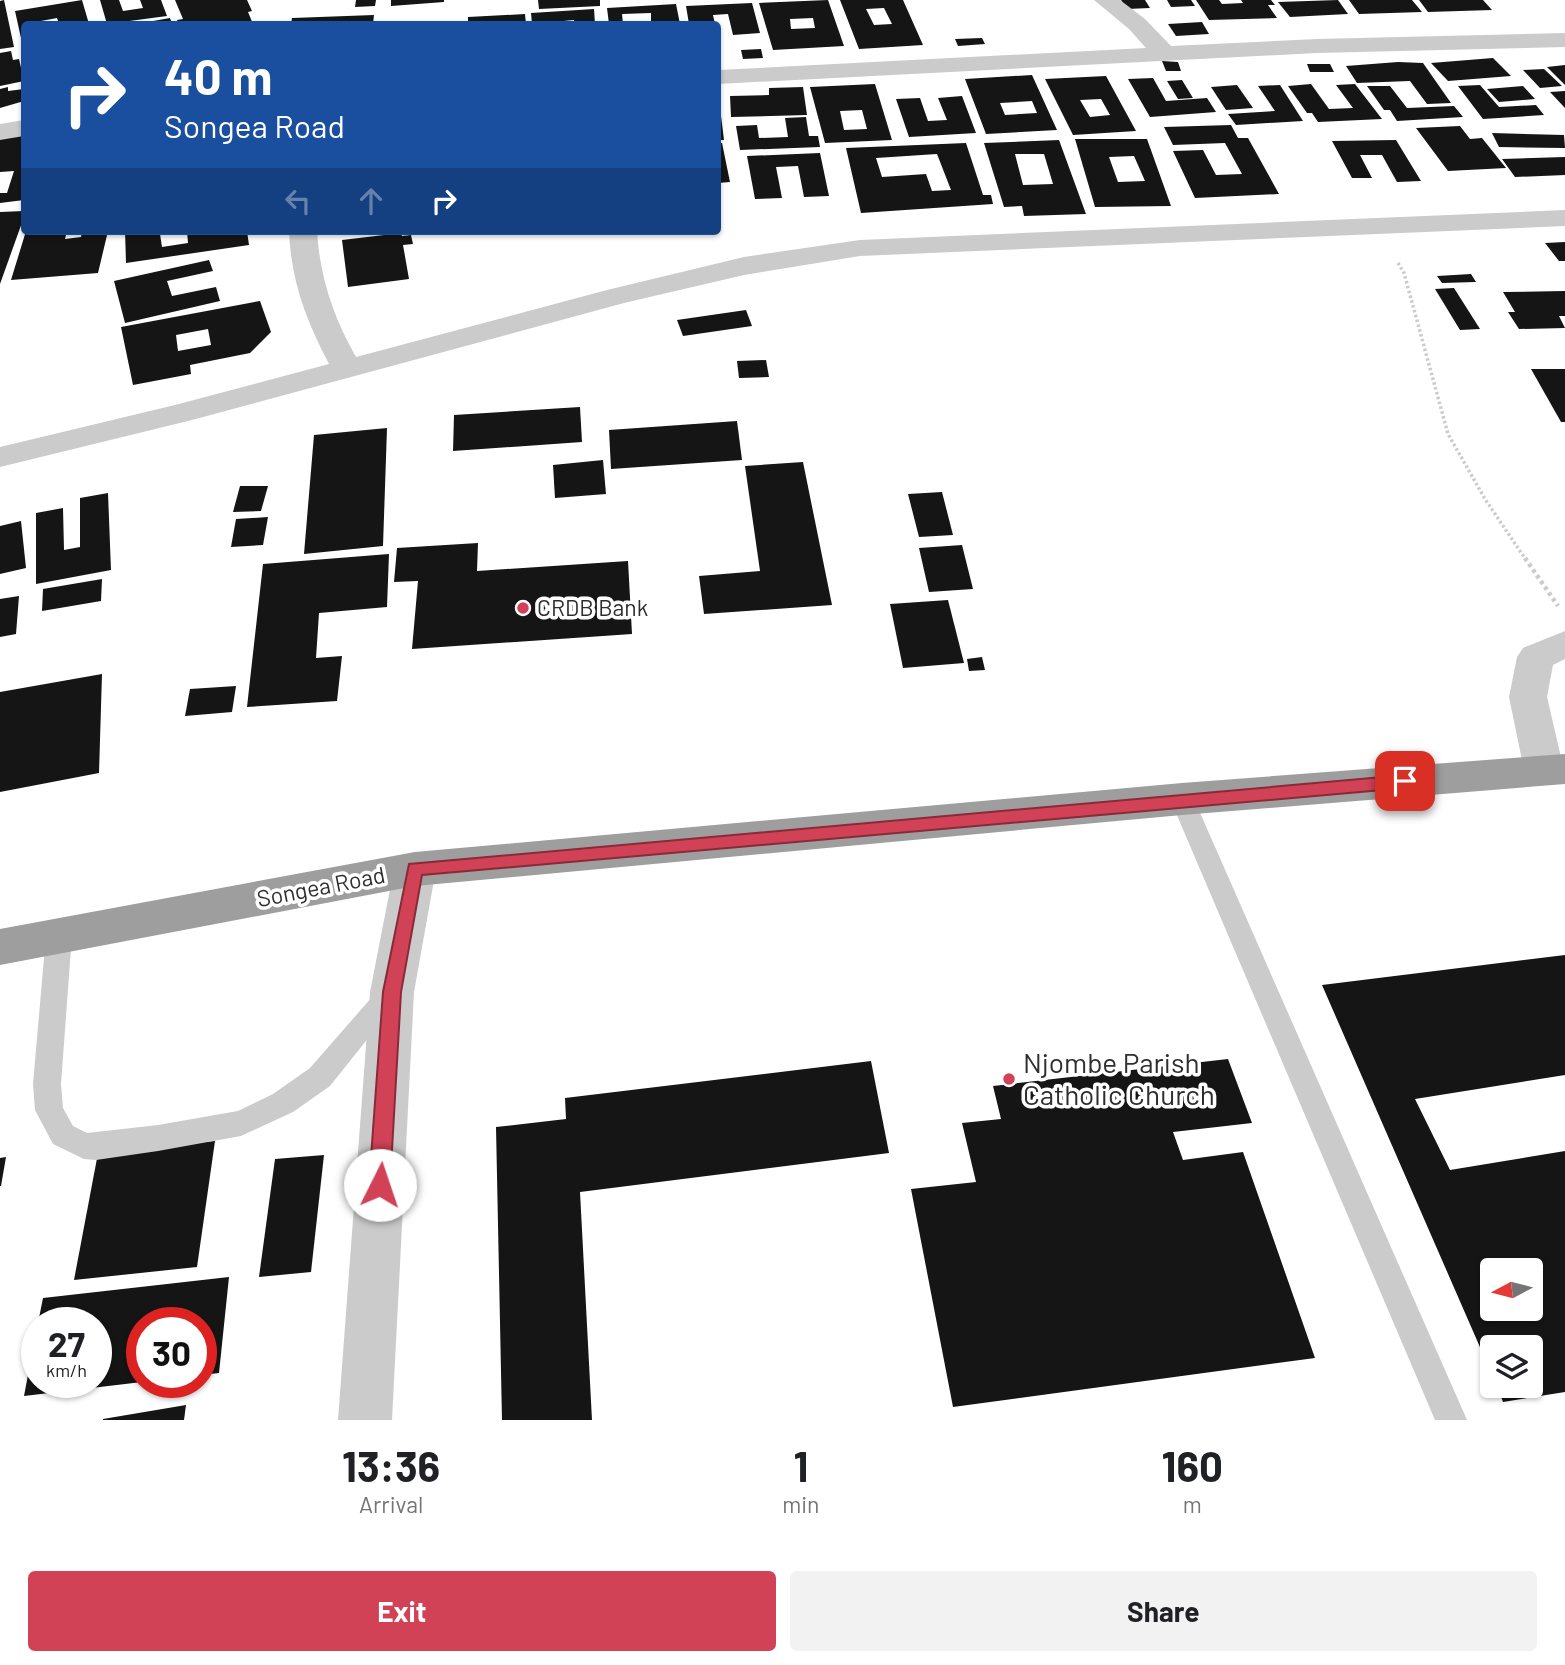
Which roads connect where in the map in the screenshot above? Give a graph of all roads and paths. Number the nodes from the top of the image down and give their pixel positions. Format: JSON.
{"nodes":[{"id":1,"x":1105,"y":0,"type":"edge"},
{"id":2,"x":1565,"y":40,"type":"edge"},
{"id":3,"x":1165,"y":54,"type":"junction"},
{"id":4,"x":721,"y":77,"type":"edge"},
{"id":5,"x":21,"y":128,"type":"edge"},
{"id":6,"x":0,"y":132,"type":"edge"},
{"id":7,"x":1565,"y":218,"type":"edge"},
{"id":8,"x":1373,"y":225,"type":"junction"},
{"id":9,"x":303,"y":235,"type":"edge"},
{"id":10,"x":346,"y":367,"type":"junction"},
{"id":11,"x":0,"y":457,"type":"edge"},
{"id":12,"x":1565,"y":615,"type":"edge"},
{"id":13,"x":1565,"y":644,"type":"edge"},
{"id":14,"x":1554,"y":769,"type":"edge"},
{"id":15,"x":1182,"y":799,"type":"junction"},
{"id":16,"x":415,"y":869,"type":"junction"},
{"id":17,"x":58,"y":935,"type":"junction"},
{"id":18,"x":0,"y":947,"type":"edge"},
{"id":19,"x":392,"y":992,"type":"junction"},
{"id":20,"x":365,"y":1420,"type":"edge"},
{"id":21,"x":1451,"y":1420,"type":"edge"}],
"edges":[{"from":1,"to":3,"type":"street"},
{"from":2,"to":3,"type":"street"},
{"from":3,"to":4,"type":"street"},
{"from":5,"to":6,"type":"street"},
{"from":7,"to":8,"type":"street"},
{"from":8,"to":10,"type":"street"},
{"from":8,"to":12,"type":"path"},
{"from":9,"to":10,"type":"street"},
{"from":10,"to":11,"type":"street"},
{"from":13,"to":14,"type":"street"},
{"from":14,"to":15,"type":"highway","name":"Songea Road"},
{"from":15,"to":16,"type":"highway","name":"Songea Road"},
{"from":15,"to":21,"type":"lane"},
{"from":16,"to":17,"type":"highway","name":"Songea Road"},
{"from":16,"to":19,"type":"street"},
{"from":17,"to":18,"type":"highway","name":"Songea Road"},
{"from":17,"to":19,"type":"lane"},
{"from":19,"to":20,"type":"street"}]}
